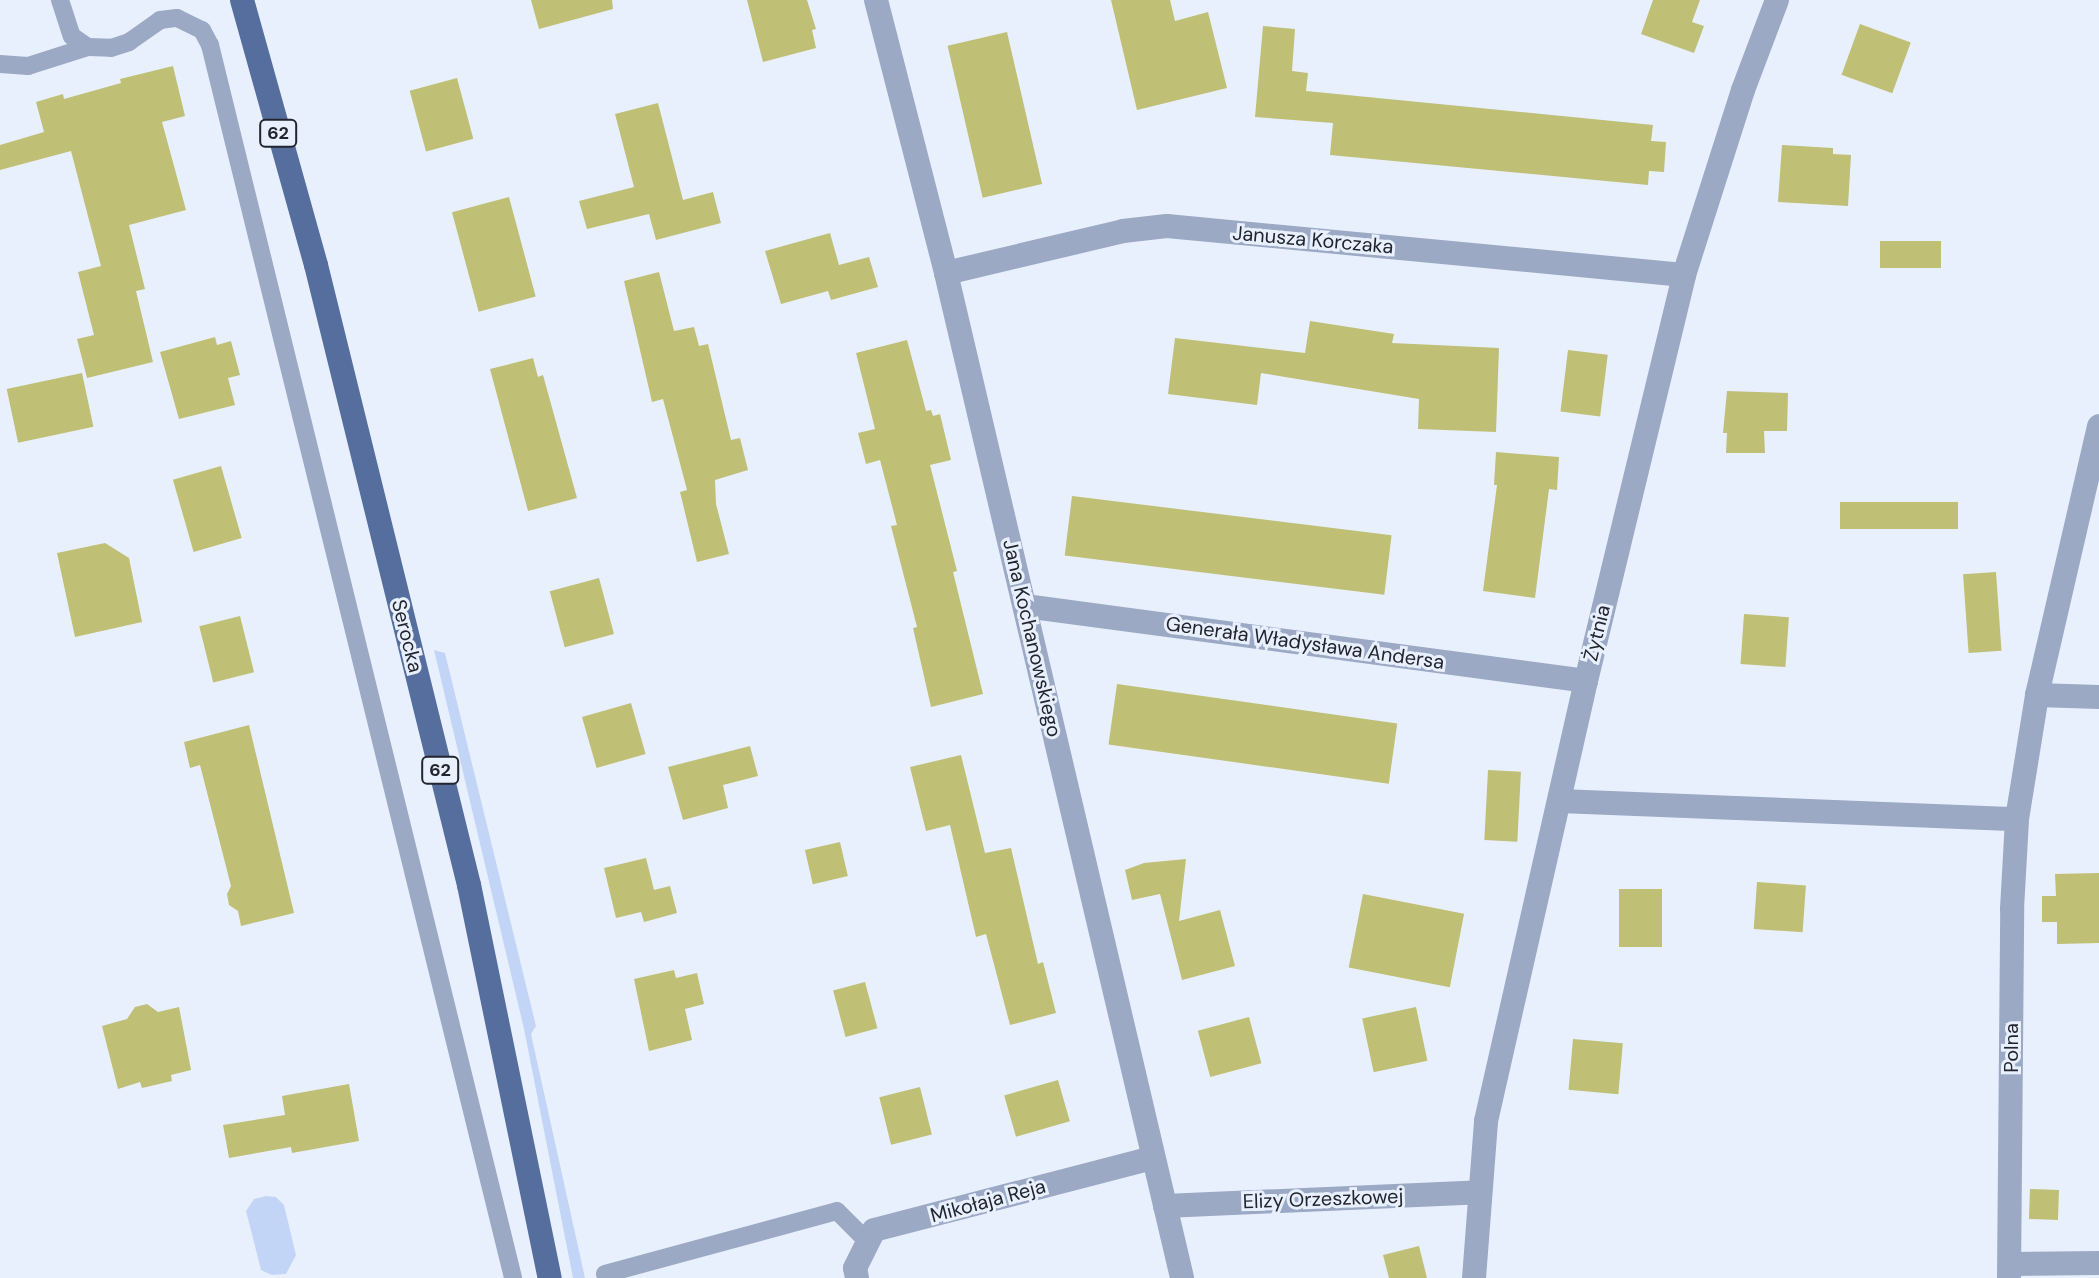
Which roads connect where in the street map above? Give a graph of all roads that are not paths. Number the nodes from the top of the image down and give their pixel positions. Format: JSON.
{"nodes":[{"id":1,"x":60,"y":0,"type":"edge"},
{"id":2,"x":242,"y":0,"type":"edge"},
{"id":3,"x":876,"y":0,"type":"edge"},
{"id":4,"x":1777,"y":0,"type":"edge"},
{"id":5,"x":88,"y":47,"type":"junction"},
{"id":6,"x":0,"y":64,"type":"edge"},
{"id":7,"x":946,"y":273,"type":"junction"},
{"id":8,"x":1684,"y":275,"type":"junction"},
{"id":9,"x":2099,"y":426,"type":"edge"},
{"id":10,"x":1025,"y":606,"type":"junction"},
{"id":11,"x":1586,"y":681,"type":"junction"},
{"id":12,"x":2037,"y":695,"type":"junction"},
{"id":13,"x":2099,"y":697,"type":"edge"},
{"id":14,"x":1560,"y":801,"type":"junction"},
{"id":15,"x":2017,"y":819,"type":"junction"},
{"id":16,"x":1153,"y":1158,"type":"junction"},
{"id":17,"x":1480,"y":1192,"type":"junction"},
{"id":18,"x":1165,"y":1206,"type":"junction"},
{"id":19,"x":868,"y":1242,"type":"junction"},
{"id":20,"x":2099,"y":1263,"type":"edge"},
{"id":21,"x":2010,"y":1271,"type":"edge"},
{"id":22,"x":605,"y":1274,"type":"dead end"},
{"id":23,"x":513,"y":1278,"type":"edge"},
{"id":24,"x":550,"y":1278,"type":"edge"},
{"id":25,"x":857,"y":1278,"type":"edge"},
{"id":26,"x":1182,"y":1278,"type":"edge"},
{"id":27,"x":1474,"y":1278,"type":"edge"}],
"edges":[{"from":1,"to":5,"type":"lane"},
{"from":2,"to":24,"type":"main road","name":"Serocka","number":"62"},
{"from":3,"to":7,"type":"street","name":"Jana Kochanowskiego"},
{"from":4,"to":8,"type":"street","name":"Żytnia"},
{"from":5,"to":6,"type":"lane"},
{"from":5,"to":23,"type":"lane"},
{"from":7,"to":8,"type":"street","name":"Janusza Korczaka"},
{"from":7,"to":10,"type":"street","name":"Jana Kochanowskiego"},
{"from":8,"to":11,"type":"street","name":"Żytnia"},
{"from":9,"to":12,"type":"street","name":"Polna"},
{"from":10,"to":11,"type":"street","name":"Generała Władysława Andersa"},
{"from":10,"to":16,"type":"street","name":"Jana Kochanowskiego"},
{"from":11,"to":14,"type":"street","name":"Żytnia"},
{"from":12,"to":13,"type":"street"},
{"from":12,"to":15,"type":"street","name":"Polna"},
{"from":14,"to":15,"type":"street"},
{"from":14,"to":17,"type":"street","name":"Żytnia"},
{"from":15,"to":21,"type":"street","name":"Polna"},
{"from":16,"to":18,"type":"street","name":"Jana Kochanowskiego"},
{"from":16,"to":19,"type":"street","name":"Mikołaja Reja"},
{"from":17,"to":18,"type":"street","name":"Elizy Orzeszkowej"},
{"from":17,"to":27,"type":"street","name":"Żytnia"},
{"from":18,"to":26,"type":"street","name":"Jana Kochanowskiego"},
{"from":19,"to":22,"type":"lane"},
{"from":19,"to":25,"type":"street"},
{"from":20,"to":21,"type":"street"}]}
